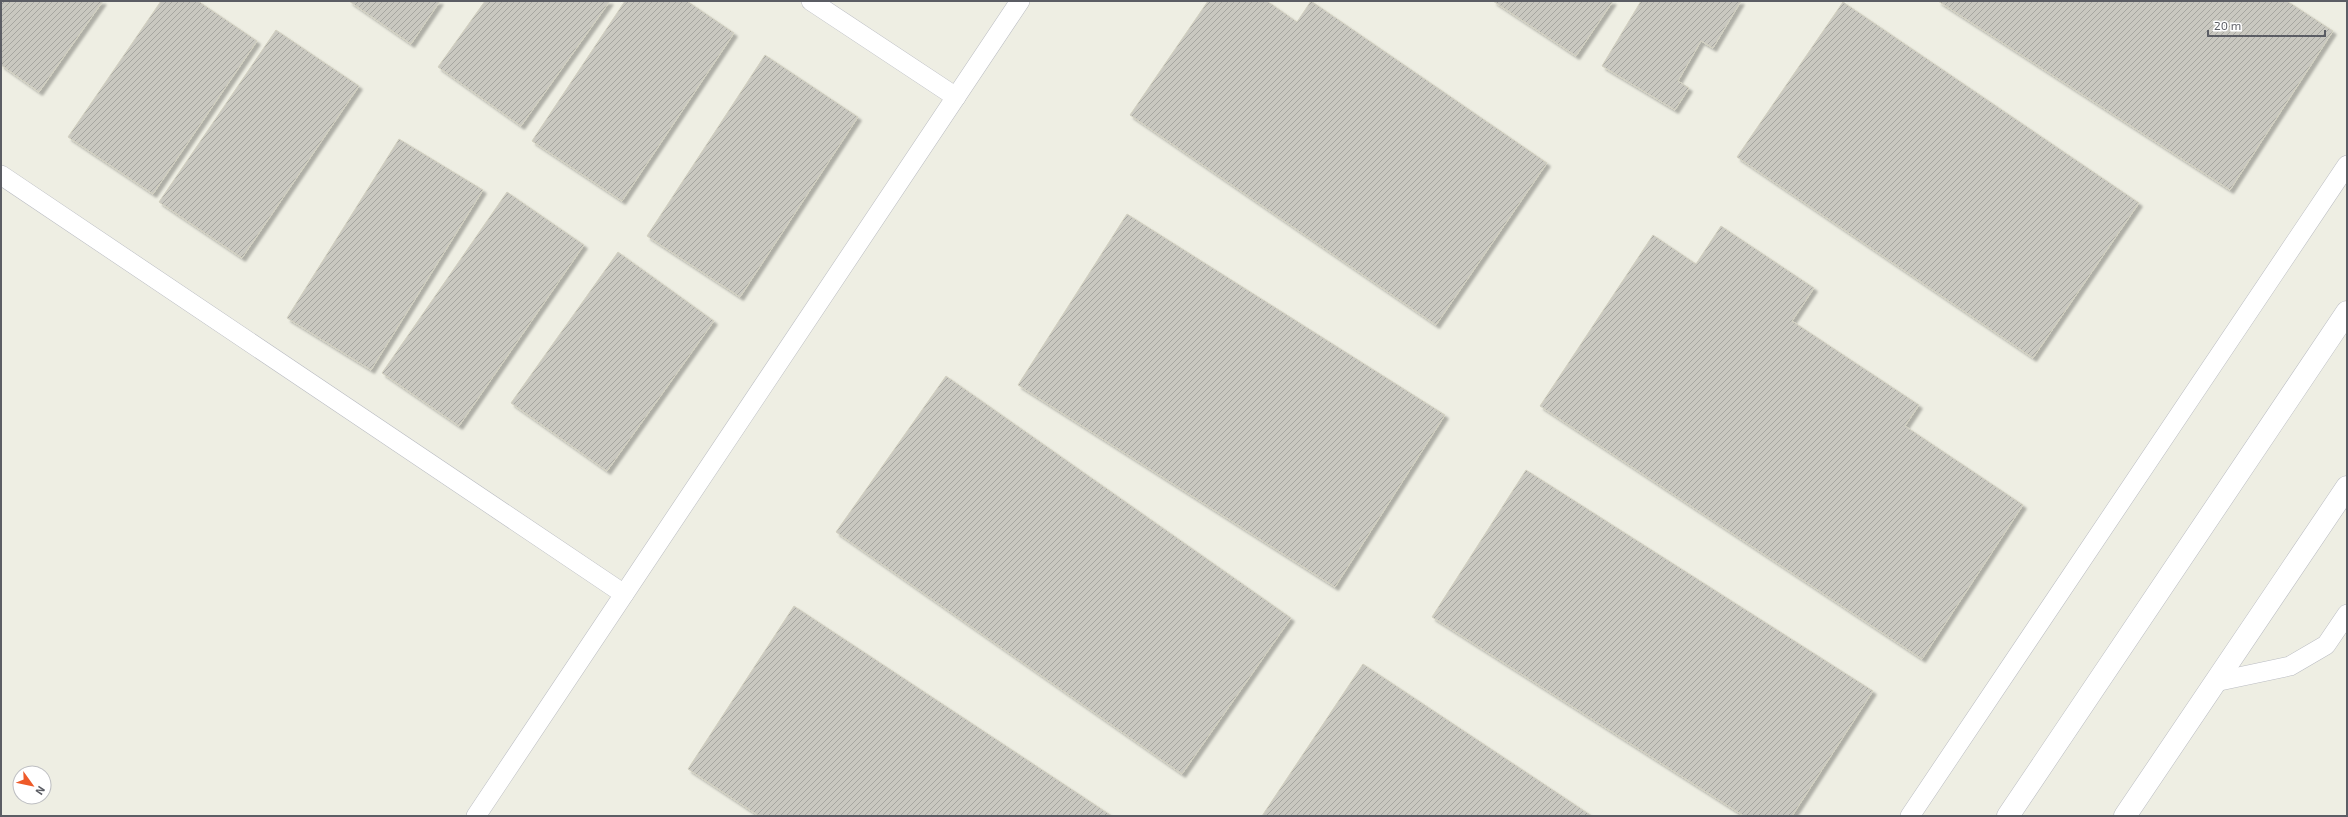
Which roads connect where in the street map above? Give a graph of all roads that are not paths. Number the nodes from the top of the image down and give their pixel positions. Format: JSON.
{"nodes":[{"id":1,"x":811,"y":1,"type":"edge"},
{"id":2,"x":1020,"y":1,"type":"edge"},
{"id":3,"x":956,"y":97,"type":"junction"},
{"id":4,"x":2347,"y":165,"type":"edge"},
{"id":5,"x":1,"y":175,"type":"edge"},
{"id":6,"x":2347,"y":312,"type":"edge"},
{"id":7,"x":2347,"y":487,"type":"edge"},
{"id":8,"x":624,"y":594,"type":"junction"},
{"id":9,"x":2347,"y":614,"type":"edge"},
{"id":10,"x":2215,"y":682,"type":"junction"},
{"id":11,"x":476,"y":816,"type":"edge"},
{"id":12,"x":1910,"y":816,"type":"edge"},
{"id":13,"x":2008,"y":816,"type":"edge"},
{"id":14,"x":2125,"y":816,"type":"edge"}],
"edges":[{"from":1,"to":3,"type":"lane"},
{"from":2,"to":3,"type":"lane"},
{"from":3,"to":8,"type":"lane"},
{"from":4,"to":12,"type":"lane"},
{"from":5,"to":8,"type":"lane"},
{"from":6,"to":13,"type":"street"},
{"from":7,"to":10,"type":"street"},
{"from":8,"to":11,"type":"lane"},
{"from":9,"to":10,"type":"lane"},
{"from":10,"to":14,"type":"street"}]}
